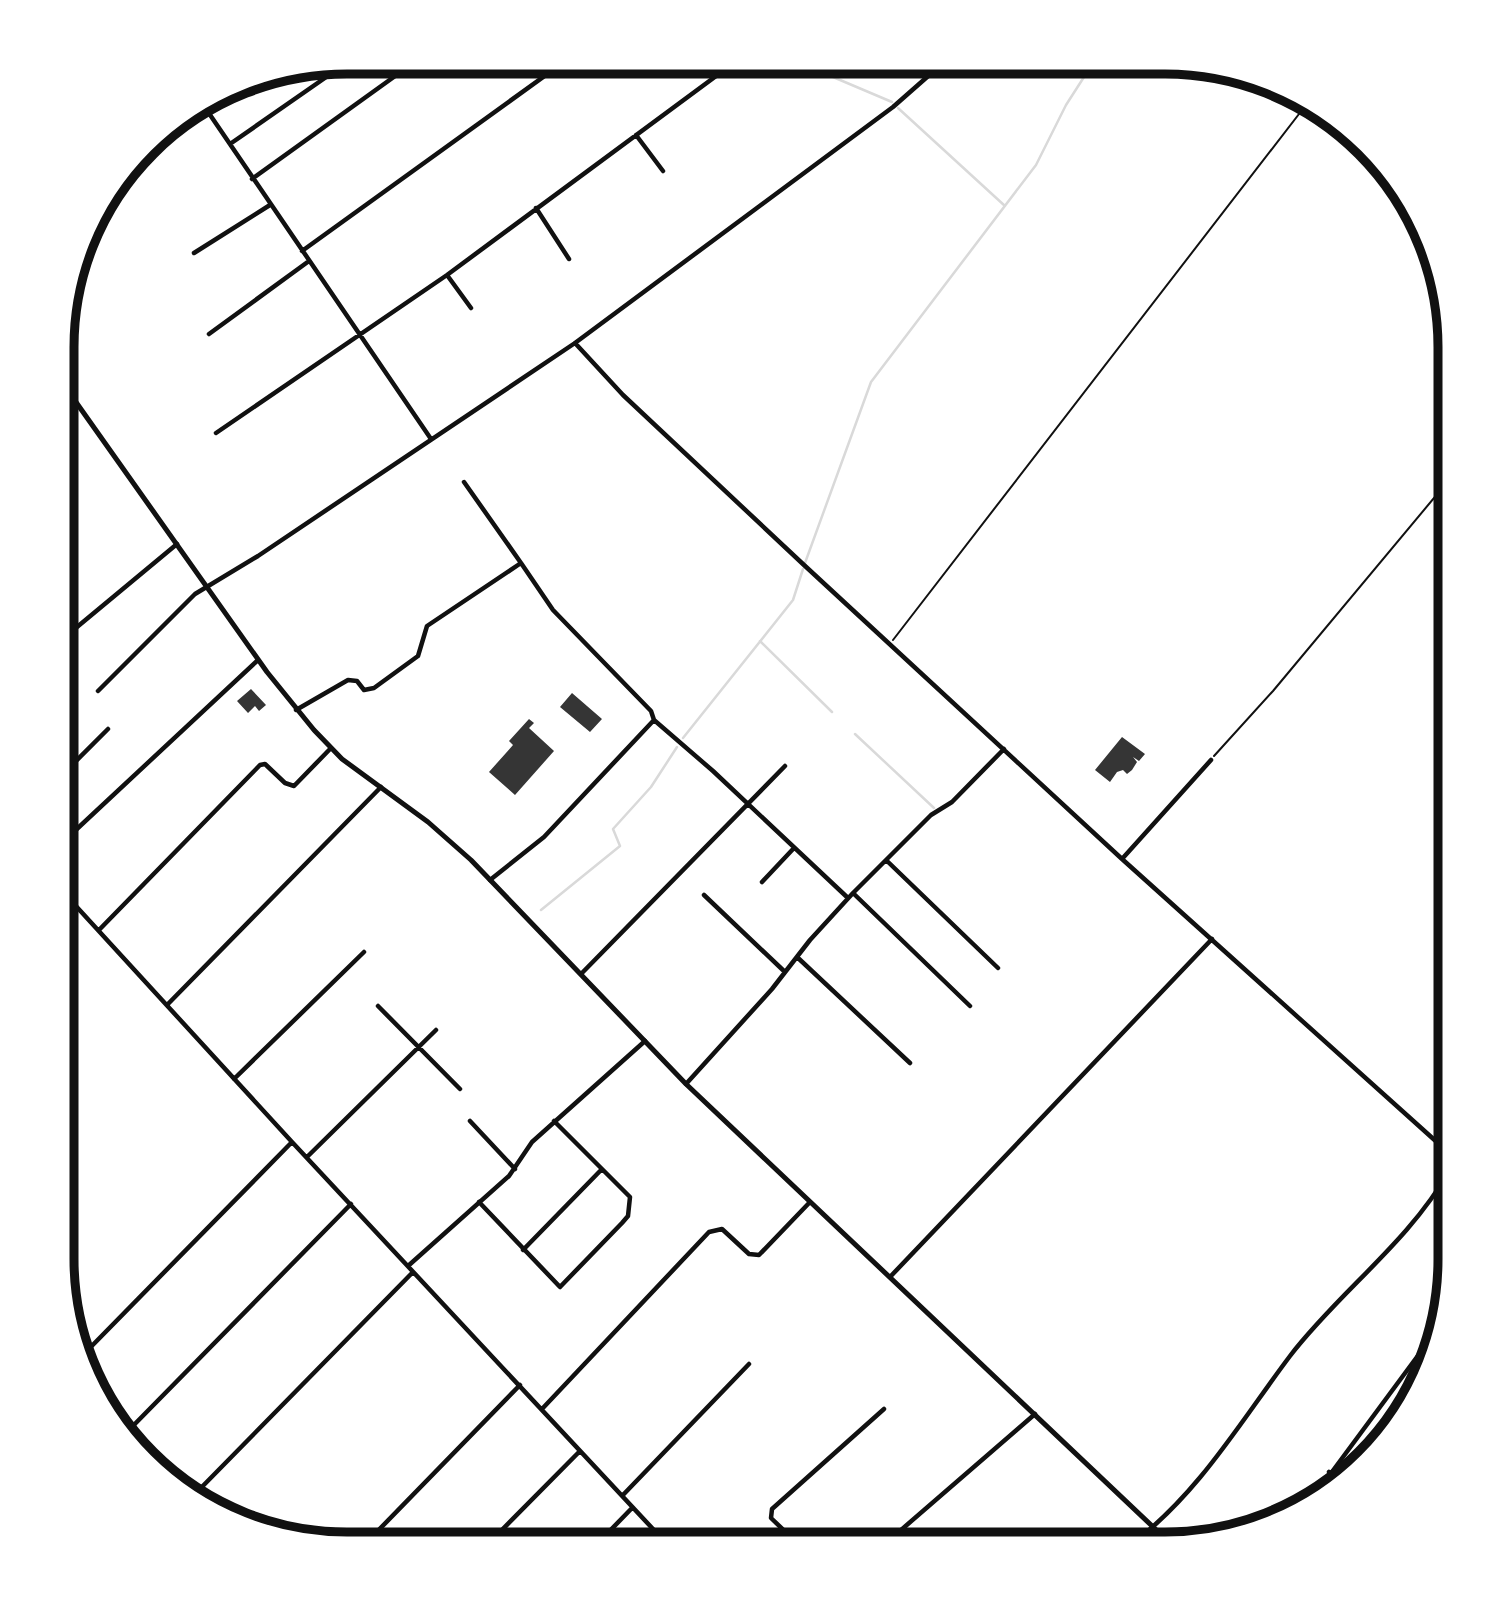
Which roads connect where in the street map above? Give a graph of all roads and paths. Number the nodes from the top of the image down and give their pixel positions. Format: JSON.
{"nodes":[{"id":1,"x":331,"y":74,"type":"edge"},
{"id":2,"x":398,"y":74,"type":"edge"},
{"id":3,"x":547,"y":74,"type":"edge"},
{"id":4,"x":719,"y":74,"type":"edge"},
{"id":5,"x":930,"y":74,"type":"edge"},
{"id":6,"x":1302,"y":110,"type":"edge"},
{"id":7,"x":208,"y":111,"type":"edge"},
{"id":8,"x":636,"y":135,"type":"junction"},
{"id":9,"x":230,"y":144,"type":"junction"},
{"id":10,"x":663,"y":171,"type":"dead end"},
{"id":11,"x":252,"y":179,"type":"junction"},
{"id":12,"x":270,"y":205,"type":"junction"},
{"id":13,"x":536,"y":208,"type":"junction"},
{"id":14,"x":302,"y":251,"type":"junction"},
{"id":15,"x":194,"y":253,"type":"dead end"},
{"id":16,"x":569,"y":259,"type":"dead end"},
{"id":17,"x":309,"y":261,"type":"junction"},
{"id":18,"x":447,"y":275,"type":"junction"},
{"id":19,"x":471,"y":308,"type":"dead end"},
{"id":20,"x":209,"y":334,"type":"dead end"},
{"id":21,"x":361,"y":335,"type":"junction"},
{"id":22,"x":575,"y":343,"type":"junction"},
{"id":23,"x":74,"y":400,"type":"edge"},
{"id":24,"x":216,"y":433,"type":"dead end"},
{"id":25,"x":431,"y":439,"type":"junction"},
{"id":26,"x":464,"y":482,"type":"dead end"},
{"id":27,"x":1438,"y":493,"type":"edge"},
{"id":28,"x":177,"y":544,"type":"junction"},
{"id":29,"x":521,"y":563,"type":"junction"},
{"id":30,"x":207,"y":586,"type":"junction"},
{"id":31,"x":74,"y":630,"type":"edge"},
{"id":32,"x":890,"y":643,"type":"junction"},
{"id":33,"x":258,"y":660,"type":"junction"},
{"id":34,"x":98,"y":691,"type":"dead end"},
{"id":35,"x":296,"y":710,"type":"junction"},
{"id":36,"x":654,"y":720,"type":"junction"},
{"id":37,"x":108,"y":729,"type":"dead end"},
{"id":38,"x":331,"y":748,"type":"junction"},
{"id":39,"x":1004,"y":749,"type":"junction"},
{"id":40,"x":1211,"y":760,"type":"joint"},
{"id":41,"x":74,"y":764,"type":"edge"},
{"id":42,"x":785,"y":766,"type":"dead end"},
{"id":43,"x":381,"y":787,"type":"junction"},
{"id":44,"x":749,"y":803,"type":"junction"},
{"id":45,"x":74,"y":832,"type":"edge"},
{"id":46,"x":794,"y":848,"type":"junction"},
{"id":47,"x":1122,"y":859,"type":"junction"},
{"id":48,"x":886,"y":860,"type":"junction"},
{"id":49,"x":490,"y":880,"type":"junction"},
{"id":50,"x":762,"y":882,"type":"dead end"},
{"id":51,"x":853,"y":893,"type":"junction"},
{"id":52,"x":704,"y":895,"type":"dead end"},
{"id":53,"x":848,"y":898,"type":"junction"},
{"id":54,"x":74,"y":904,"type":"edge"},
{"id":55,"x":99,"y":930,"type":"junction"},
{"id":56,"x":1212,"y":939,"type":"junction"},
{"id":57,"x":364,"y":952,"type":"dead end"},
{"id":58,"x":797,"y":957,"type":"junction"},
{"id":59,"x":998,"y":968,"type":"dead end"},
{"id":60,"x":785,"y":972,"type":"junction"},
{"id":61,"x":582,"y":973,"type":"junction"},
{"id":62,"x":167,"y":1005,"type":"junction"},
{"id":63,"x":377,"y":1006,"type":"dead end"},
{"id":64,"x":970,"y":1006,"type":"dead end"},
{"id":65,"x":436,"y":1030,"type":"dead end"},
{"id":66,"x":645,"y":1041,"type":"junction"},
{"id":67,"x":418,"y":1047,"type":"junction"},
{"id":68,"x":910,"y":1063,"type":"dead end"},
{"id":69,"x":234,"y":1079,"type":"junction"},
{"id":70,"x":686,"y":1084,"type":"junction"},
{"id":71,"x":460,"y":1089,"type":"dead end"},
{"id":72,"x":470,"y":1121,"type":"dead end"},
{"id":73,"x":554,"y":1121,"type":"junction"},
{"id":74,"x":292,"y":1142,"type":"junction"},
{"id":75,"x":1438,"y":1143,"type":"edge"},
{"id":76,"x":307,"y":1157,"type":"junction"},
{"id":77,"x":515,"y":1169,"type":"junction"},
{"id":78,"x":602,"y":1169,"type":"junction"},
{"id":79,"x":1438,"y":1187,"type":"edge"},
{"id":80,"x":479,"y":1202,"type":"junction"},
{"id":81,"x":810,"y":1202,"type":"junction"},
{"id":82,"x":351,"y":1205,"type":"junction"},
{"id":83,"x":523,"y":1250,"type":"junction"},
{"id":84,"x":408,"y":1266,"type":"junction"},
{"id":85,"x":413,"y":1272,"type":"junction"},
{"id":86,"x":890,"y":1277,"type":"junction"},
{"id":87,"x":89,"y":1349,"type":"edge"},
{"id":88,"x":1421,"y":1351,"type":"edge"},
{"id":89,"x":749,"y":1364,"type":"dead end"},
{"id":90,"x":520,"y":1385,"type":"junction"},
{"id":91,"x":542,"y":1409,"type":"junction"},
{"id":92,"x":884,"y":1409,"type":"dead end"},
{"id":93,"x":1035,"y":1414,"type":"junction"},
{"id":94,"x":132,"y":1427,"type":"edge"},
{"id":95,"x":579,"y":1452,"type":"junction"},
{"id":96,"x":1329,"y":1472,"type":"junction"},
{"id":97,"x":1332,"y":1474,"type":"edge"},
{"id":98,"x":1324,"y":1480,"type":"edge"},
{"id":99,"x":200,"y":1489,"type":"edge"},
{"id":100,"x":622,"y":1496,"type":"junction"},
{"id":101,"x":632,"y":1508,"type":"junction"},
{"id":102,"x":1152,"y":1526,"type":"junction"},
{"id":103,"x":377,"y":1532,"type":"edge"},
{"id":104,"x":500,"y":1532,"type":"edge"},
{"id":105,"x":609,"y":1532,"type":"edge"},
{"id":106,"x":655,"y":1532,"type":"edge"},
{"id":107,"x":786,"y":1532,"type":"edge"},
{"id":108,"x":899,"y":1532,"type":"edge"},
{"id":109,"x":1145,"y":1532,"type":"edge"},
{"id":110,"x":1158,"y":1532,"type":"edge"}],
"edges":[{"from":1,"to":9,"type":"street"},
{"from":2,"to":11,"type":"street"},
{"from":3,"to":14,"type":"street"},
{"from":4,"to":8,"type":"street"},
{"from":5,"to":22,"type":"street"},
{"from":6,"to":32,"type":"path"},
{"from":7,"to":9,"type":"street"},
{"from":8,"to":10,"type":"street"},
{"from":8,"to":13,"type":"street"},
{"from":9,"to":11,"type":"street"},
{"from":11,"to":12,"type":"street"},
{"from":12,"to":14,"type":"street"},
{"from":12,"to":15,"type":"street"},
{"from":13,"to":16,"type":"street"},
{"from":13,"to":18,"type":"street"},
{"from":14,"to":17,"type":"street"},
{"from":17,"to":20,"type":"street"},
{"from":17,"to":21,"type":"street"},
{"from":18,"to":19,"type":"street"},
{"from":18,"to":21,"type":"street"},
{"from":21,"to":24,"type":"street"},
{"from":21,"to":25,"type":"street"},
{"from":22,"to":25,"type":"street"},
{"from":22,"to":32,"type":"street"},
{"from":23,"to":28,"type":"street"},
{"from":25,"to":30,"type":"street"},
{"from":26,"to":29,"type":"street"},
{"from":27,"to":40,"type":"path"},
{"from":28,"to":30,"type":"street"},
{"from":28,"to":31,"type":"street"},
{"from":29,"to":35,"type":"street"},
{"from":29,"to":36,"type":"street"},
{"from":30,"to":33,"type":"street"},
{"from":30,"to":34,"type":"street"},
{"from":32,"to":39,"type":"street"},
{"from":33,"to":35,"type":"street"},
{"from":33,"to":45,"type":"street"},
{"from":35,"to":38,"type":"street"},
{"from":36,"to":44,"type":"street"},
{"from":36,"to":49,"type":"street"},
{"from":37,"to":41,"type":"street"},
{"from":38,"to":43,"type":"street"},
{"from":38,"to":55,"type":"street"},
{"from":39,"to":47,"type":"street"},
{"from":39,"to":48,"type":"street"},
{"from":40,"to":47,"type":"street"},
{"from":42,"to":44,"type":"street"},
{"from":43,"to":49,"type":"street"},
{"from":43,"to":62,"type":"street"},
{"from":44,"to":46,"type":"street"},
{"from":44,"to":61,"type":"street"},
{"from":46,"to":50,"type":"street"},
{"from":46,"to":53,"type":"street"},
{"from":47,"to":56,"type":"street"},
{"from":48,"to":51,"type":"street"},
{"from":48,"to":59,"type":"street"},
{"from":49,"to":61,"type":"street"},
{"from":51,"to":53,"type":"street"},
{"from":51,"to":64,"type":"street"},
{"from":52,"to":60,"type":"street"},
{"from":53,"to":58,"type":"street"},
{"from":54,"to":55,"type":"street"},
{"from":55,"to":62,"type":"street"},
{"from":56,"to":75,"type":"street"},
{"from":56,"to":86,"type":"street"},
{"from":57,"to":69,"type":"street"},
{"from":58,"to":60,"type":"street"},
{"from":58,"to":68,"type":"street"},
{"from":60,"to":70,"type":"street"},
{"from":61,"to":66,"type":"street"},
{"from":62,"to":69,"type":"street"},
{"from":63,"to":67,"type":"street"},
{"from":65,"to":67,"type":"street"},
{"from":66,"to":70,"type":"street"},
{"from":66,"to":73,"type":"street"},
{"from":67,"to":71,"type":"street"},
{"from":67,"to":76,"type":"street"},
{"from":69,"to":74,"type":"street"},
{"from":70,"to":81,"type":"street"},
{"from":72,"to":77,"type":"street"},
{"from":73,"to":77,"type":"street"},
{"from":73,"to":78,"type":"street"},
{"from":74,"to":76,"type":"street"},
{"from":74,"to":87,"type":"street"},
{"from":76,"to":82,"type":"street"},
{"from":77,"to":80,"type":"street"},
{"from":78,"to":83,"type":"street"},
{"from":78,"to":83,"type":"street"},
{"from":79,"to":102,"type":"street"},
{"from":80,"to":83,"type":"street"},
{"from":80,"to":84,"type":"street"},
{"from":81,"to":86,"type":"street"},
{"from":81,"to":91,"type":"street"},
{"from":82,"to":84,"type":"street"},
{"from":82,"to":94,"type":"street"},
{"from":84,"to":85,"type":"street"},
{"from":85,"to":90,"type":"street"},
{"from":85,"to":99,"type":"street"},
{"from":86,"to":93,"type":"street"},
{"from":88,"to":96,"type":"street"},
{"from":89,"to":100,"type":"street"},
{"from":90,"to":91,"type":"street"},
{"from":90,"to":103,"type":"street"},
{"from":91,"to":95,"type":"street"},
{"from":92,"to":107,"type":"street"},
{"from":93,"to":102,"type":"street"},
{"from":93,"to":108,"type":"street"},
{"from":95,"to":100,"type":"street"},
{"from":95,"to":104,"type":"street"},
{"from":96,"to":97,"type":"street"},
{"from":96,"to":98,"type":"street"},
{"from":100,"to":101,"type":"street"},
{"from":101,"to":105,"type":"street"},
{"from":101,"to":106,"type":"street"},
{"from":102,"to":109,"type":"street"},
{"from":102,"to":110,"type":"street"}]}
